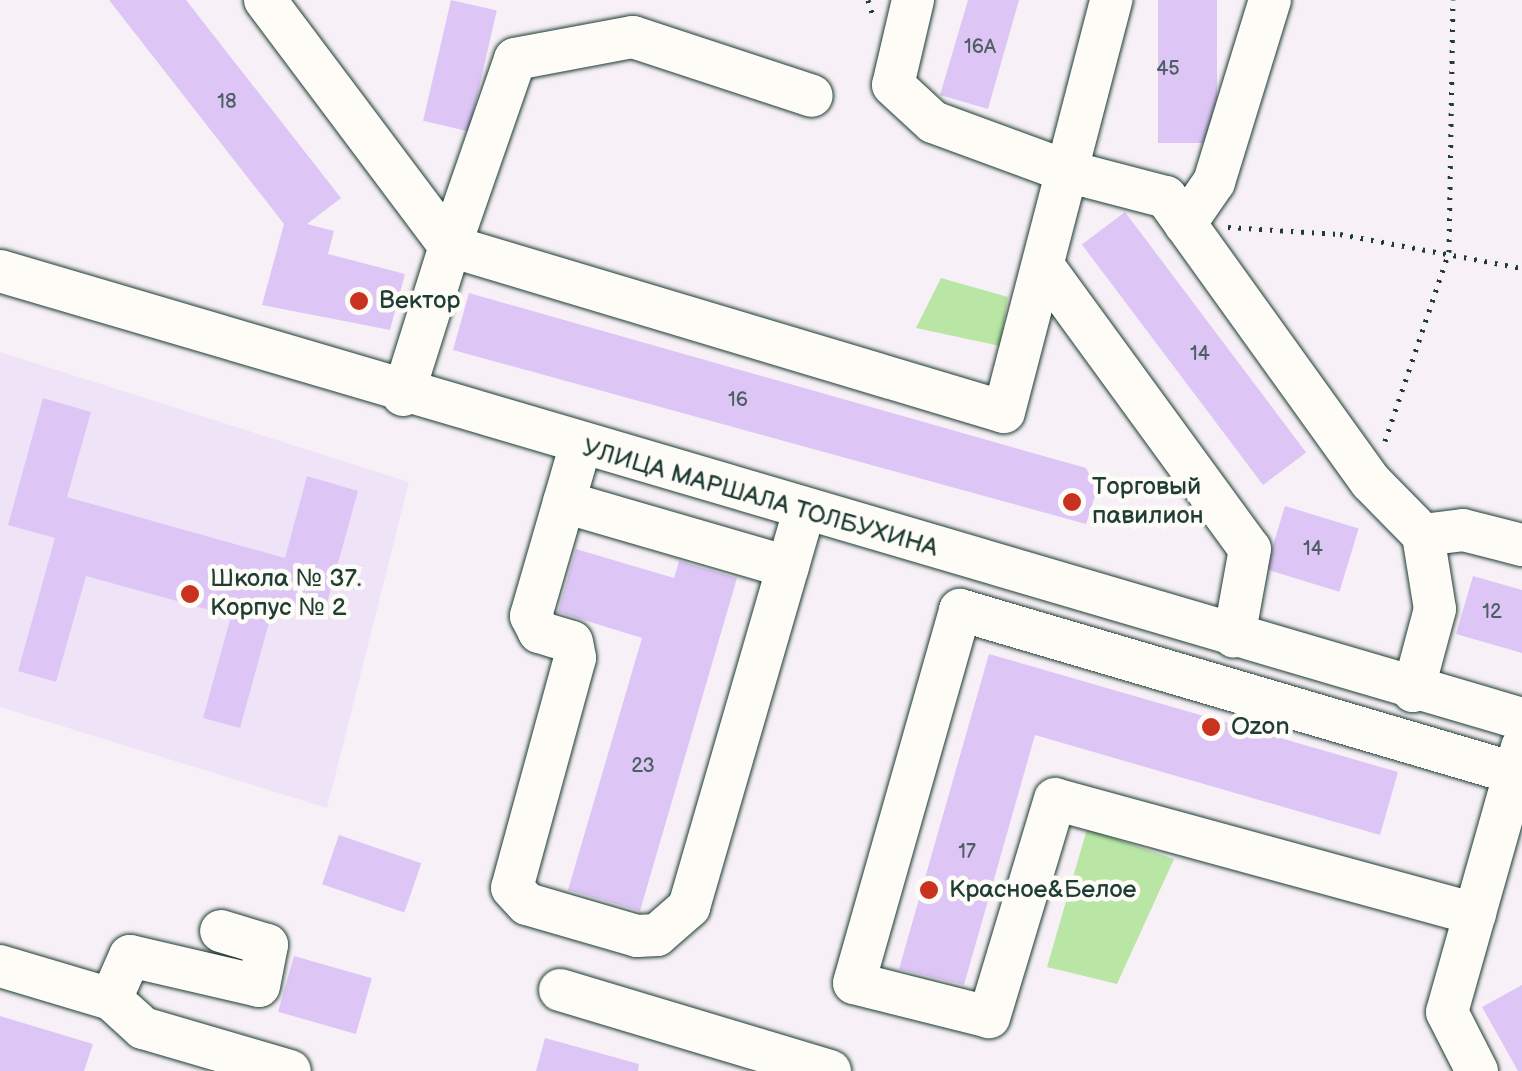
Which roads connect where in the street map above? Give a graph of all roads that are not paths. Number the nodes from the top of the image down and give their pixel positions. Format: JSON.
{"nodes":[{"id":1,"x":266,"y":0,"type":"edge"},
{"id":2,"x":913,"y":0,"type":"edge"},
{"id":3,"x":1111,"y":0,"type":"edge"},
{"id":4,"x":1270,"y":0,"type":"edge"},
{"id":5,"x":812,"y":96,"type":"dead end"},
{"id":6,"x":1066,"y":171,"type":"junction"},
{"id":7,"x":1185,"y":224,"type":"junction"},
{"id":8,"x":450,"y":246,"type":"junction"},
{"id":9,"x":1044,"y":267,"type":"junction"},
{"id":10,"x":0,"y":271,"type":"edge"},
{"id":11,"x":403,"y":395,"type":"junction"},
{"id":12,"x":580,"y":447,"type":"junction"},
{"id":13,"x":564,"y":502,"type":"junction"},
{"id":14,"x":804,"y":512,"type":"junction"},
{"id":15,"x":1423,"y":535,"type":"junction"},
{"id":16,"x":1522,"y":545,"type":"edge"},
{"id":17,"x":788,"y":567,"type":"junction"},
{"id":18,"x":1234,"y":637,"type":"junction"},
{"id":19,"x":1413,"y":691,"type":"junction"},
{"id":20,"x":1522,"y":719,"type":"edge"},
{"id":21,"x":1517,"y":772,"type":"edge"},
{"id":22,"x":1475,"y":914,"type":"junction"},
{"id":23,"x":221,"y":930,"type":"dead end"},
{"id":24,"x":0,"y":966,"type":"edge"},
{"id":25,"x":560,"y":990,"type":"dead end"},
{"id":26,"x":111,"y":999,"type":"junction"},
{"id":27,"x":290,"y":1071,"type":"edge"},
{"id":28,"x":830,"y":1071,"type":"edge"},
{"id":29,"x":1477,"y":1071,"type":"edge"}],
"edges":[{"from":1,"to":8,"type":"street"},
{"from":2,"to":6,"type":"street"},
{"from":3,"to":6,"type":"street"},
{"from":4,"to":7,"type":"street"},
{"from":5,"to":8,"type":"street"},
{"from":6,"to":7,"type":"street"},
{"from":6,"to":9,"type":"street"},
{"from":7,"to":15,"type":"street"},
{"from":8,"to":9,"type":"street"},
{"from":8,"to":11,"type":"street"},
{"from":9,"to":18,"type":"street"},
{"from":10,"to":11,"type":"street","name":"УЛИЦА МАРШАЛА ТОЛБУХИНА"},
{"from":11,"to":12,"type":"street","name":"УЛИЦА МАРШАЛА ТОЛБУХИНА"},
{"from":12,"to":13,"type":"street"},
{"from":12,"to":14,"type":"street","name":"УЛИЦА МАРШАЛА ТОЛБУХИНА"},
{"from":13,"to":17,"type":"street"},
{"from":13,"to":17,"type":"street"},
{"from":14,"to":17,"type":"street"},
{"from":14,"to":18,"type":"street","name":"УЛИЦА МАРШАЛА ТОЛБУХИНА"},
{"from":15,"to":16,"type":"street"},
{"from":15,"to":19,"type":"street"},
{"from":18,"to":19,"type":"street","name":"УЛИЦА МАРШАЛА ТОЛБУХИНА"},
{"from":19,"to":20,"type":"street","name":"УЛИЦА МАРШАЛА ТОЛБУХИНА"},
{"from":21,"to":22,"type":"street"},
{"from":21,"to":22,"type":"street"},
{"from":22,"to":29,"type":"street"},
{"from":23,"to":26,"type":"street"},
{"from":24,"to":26,"type":"street"},
{"from":25,"to":28,"type":"street"},
{"from":26,"to":27,"type":"street"}]}
